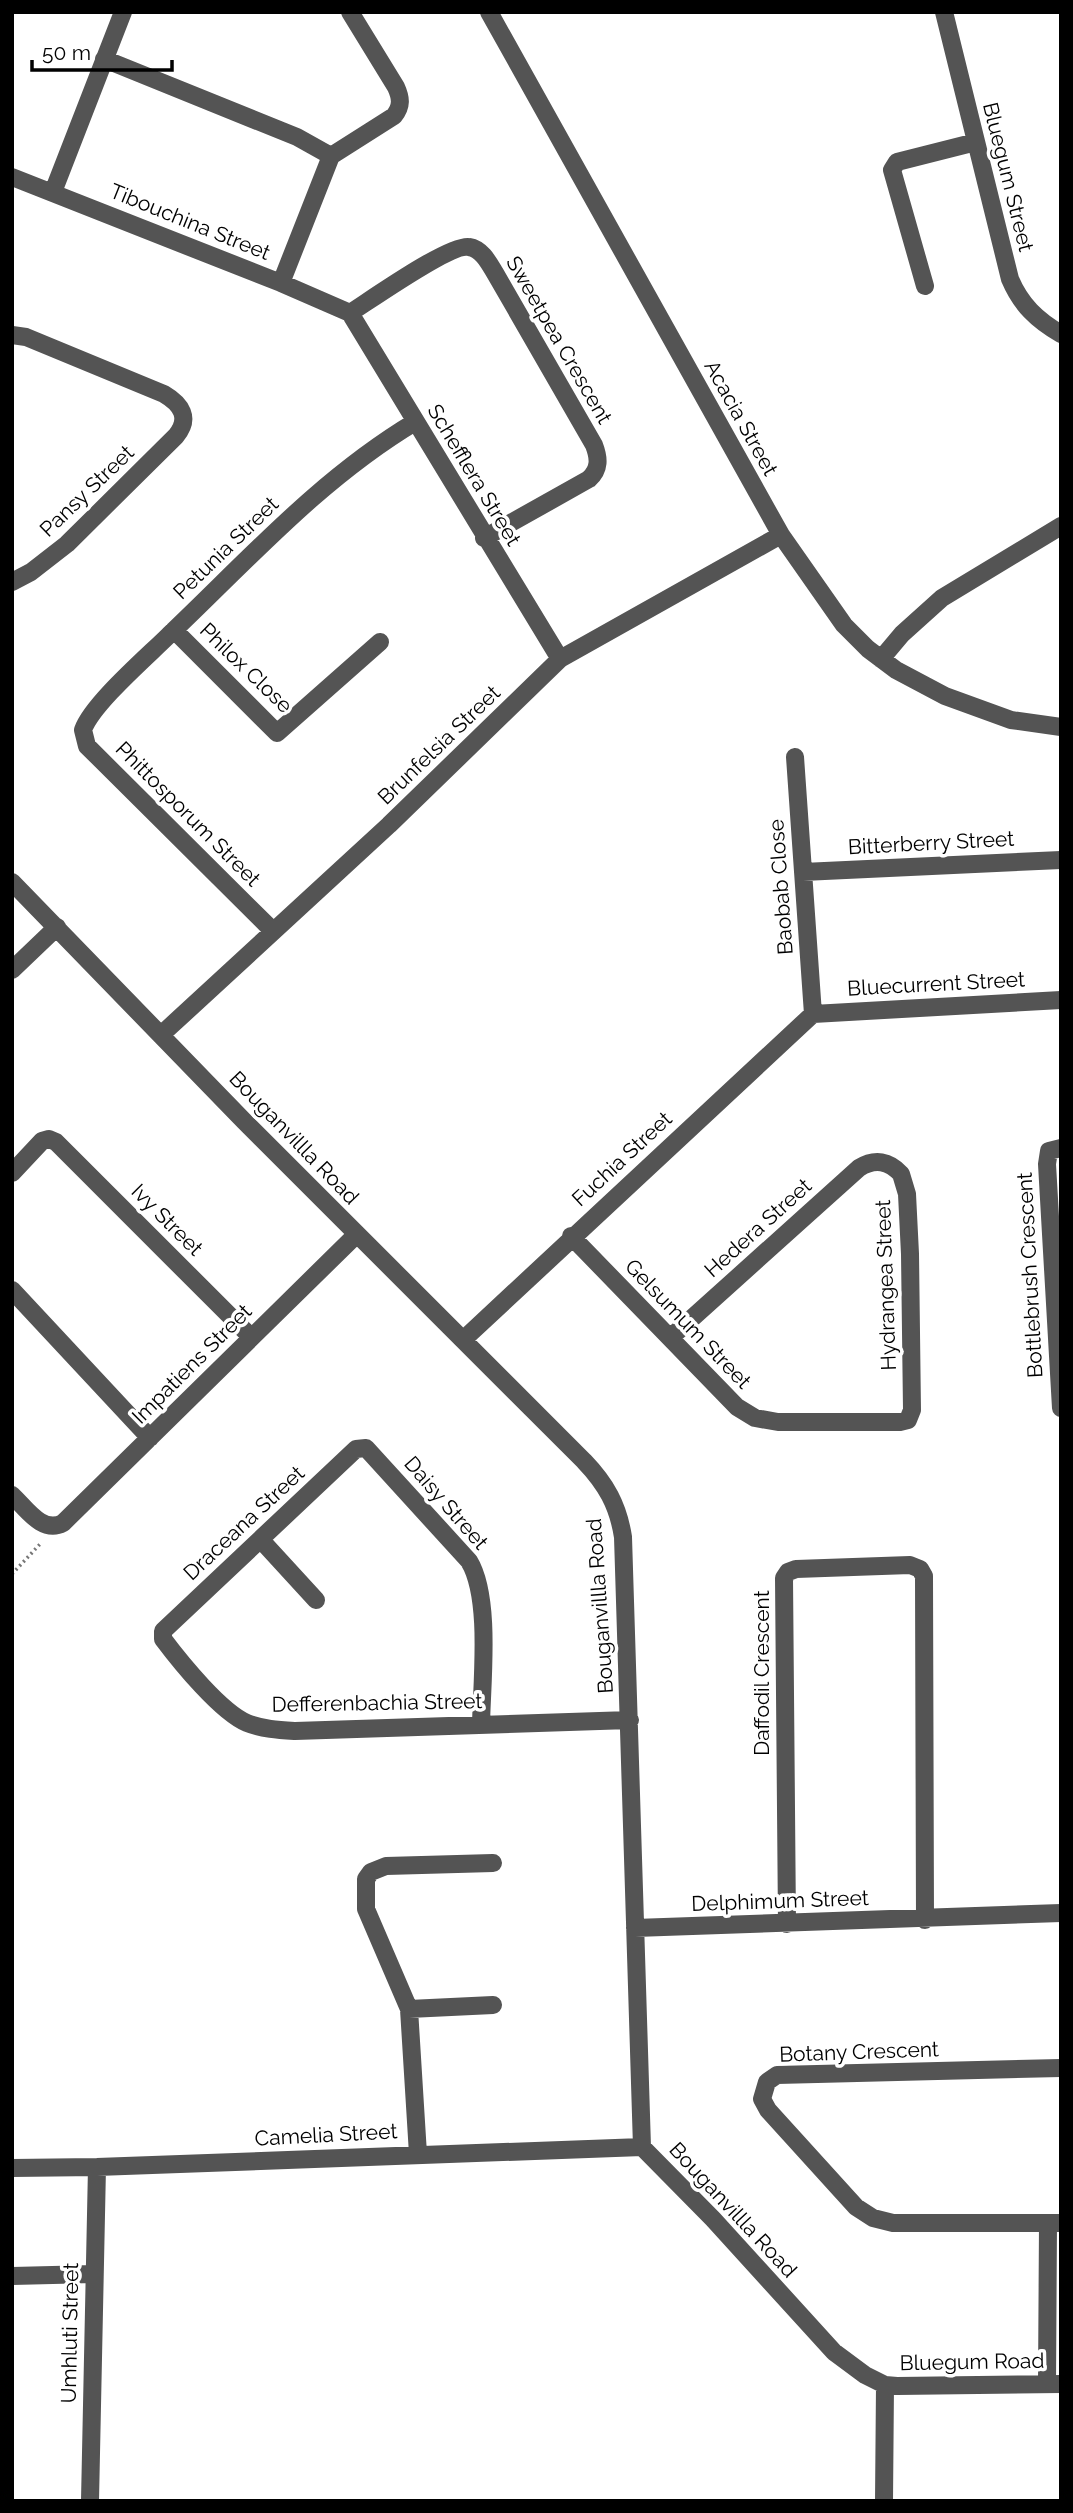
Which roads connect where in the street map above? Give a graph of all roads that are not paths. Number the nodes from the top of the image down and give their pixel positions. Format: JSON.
{"nodes":[{"id":1,"x":123,"y":12,"type":"edge"},
{"id":2,"x":350,"y":12,"type":"edge"},
{"id":3,"x":489,"y":12,"type":"edge"},
{"id":4,"x":944,"y":12,"type":"edge"},
{"id":5,"x":104,"y":59,"type":"junction"},
{"id":6,"x":976,"y":142,"type":"junction"},
{"id":7,"x":331,"y":156,"type":"junction"},
{"id":8,"x":12,"y":177,"type":"edge"},
{"id":9,"x":53,"y":192,"type":"junction"},
{"id":10,"x":281,"y":283,"type":"junction"},
{"id":11,"x":925,"y":286,"type":"dead end"},
{"id":12,"x":350,"y":313,"type":"junction"},
{"id":13,"x":1061,"y":334,"type":"edge"},
{"id":14,"x":12,"y":335,"type":"edge"},
{"id":15,"x":415,"y":422,"type":"junction"},
{"id":16,"x":1061,"y":526,"type":"edge"},
{"id":17,"x":781,"y":535,"type":"junction"},
{"id":18,"x":484,"y":538,"type":"junction"},
{"id":19,"x":12,"y":582,"type":"edge"},
{"id":20,"x":174,"y":630,"type":"junction"},
{"id":21,"x":380,"y":642,"type":"dead end"},
{"id":22,"x":560,"y":659,"type":"junction"},
{"id":23,"x":881,"y":659,"type":"junction"},
{"id":24,"x":84,"y":725,"type":"joint"},
{"id":25,"x":1061,"y":727,"type":"edge"},
{"id":26,"x":794,"y":757,"type":"dead end"},
{"id":27,"x":1061,"y":859,"type":"edge"},
{"id":28,"x":803,"y":872,"type":"junction"},
{"id":29,"x":12,"y":882,"type":"edge"},
{"id":30,"x":57,"y":927,"type":"junction"},
{"id":31,"x":273,"y":930,"type":"junction"},
{"id":32,"x":12,"y":970,"type":"edge"},
{"id":33,"x":1061,"y":1000,"type":"edge"},
{"id":34,"x":813,"y":1014,"type":"junction"},
{"id":35,"x":162,"y":1034,"type":"junction"},
{"id":36,"x":1061,"y":1148,"type":"edge"},
{"id":37,"x":882,"y":1161,"type":"joint"},
{"id":38,"x":12,"y":1173,"type":"edge"},
{"id":39,"x":357,"y":1234,"type":"junction"},
{"id":40,"x":571,"y":1236,"type":"junction"},
{"id":41,"x":12,"y":1290,"type":"edge"},
{"id":42,"x":251,"y":1337,"type":"junction"},
{"id":43,"x":670,"y":1338,"type":"junction"},
{"id":44,"x":464,"y":1339,"type":"junction"},
{"id":45,"x":1061,"y":1408,"type":"edge"},
{"id":46,"x":909,"y":1419,"type":"joint"},
{"id":47,"x":150,"y":1438,"type":"junction"},
{"id":48,"x":363,"y":1447,"type":"joint"},
{"id":49,"x":12,"y":1495,"type":"edge"},
{"id":50,"x":261,"y":1540,"type":"junction"},
{"id":51,"x":316,"y":1600,"type":"dead end"},
{"id":52,"x":163,"y":1637,"type":"joint"},
{"id":53,"x":630,"y":1720,"type":"junction"},
{"id":54,"x":481,"y":1724,"type":"junction"},
{"id":55,"x":493,"y":1863,"type":"dead end"},
{"id":56,"x":1061,"y":1913,"type":"edge"},
{"id":57,"x":925,"y":1920,"type":"junction"},
{"id":58,"x":788,"y":1924,"type":"junction"},
{"id":59,"x":635,"y":1928,"type":"junction"},
{"id":60,"x":492,"y":2005,"type":"dead end"},
{"id":61,"x":409,"y":2009,"type":"junction"},
{"id":62,"x":1061,"y":2068,"type":"edge"},
{"id":63,"x":642,"y":2147,"type":"junction"},
{"id":64,"x":418,"y":2154,"type":"junction"},
{"id":65,"x":97,"y":2167,"type":"junction"},
{"id":66,"x":12,"y":2168,"type":"edge"},
{"id":67,"x":1054,"y":2223,"type":"edge"},
{"id":68,"x":93,"y":2274,"type":"junction"},
{"id":69,"x":12,"y":2276,"type":"edge"},
{"id":70,"x":1054,"y":2383,"type":"edge"},
{"id":71,"x":885,"y":2385,"type":"junction"},
{"id":72,"x":90,"y":2501,"type":"edge"},
{"id":73,"x":884,"y":2501,"type":"edge"}],
"edges":[{"from":1,"to":5,"type":"street"},
{"from":2,"to":7,"type":"street"},
{"from":3,"to":17,"type":"street","name":"Acacia Street"},
{"from":4,"to":6,"type":"street","name":"Bluegum Street"},
{"from":5,"to":7,"type":"street"},
{"from":5,"to":9,"type":"street"},
{"from":6,"to":11,"type":"street"},
{"from":6,"to":13,"type":"street","name":"Bluegum Street"},
{"from":7,"to":10,"type":"street"},
{"from":8,"to":9,"type":"street","name":"Tibouchina Street"},
{"from":9,"to":10,"type":"street","name":"Tibouchina Street"},
{"from":10,"to":12,"type":"street","name":"Tibouchina Street"},
{"from":12,"to":15,"type":"street","name":"Schefflera Street"},
{"from":12,"to":18,"type":"street","name":"Sweetpea Crescent"},
{"from":14,"to":19,"type":"street","name":"Pansy Street"},
{"from":15,"to":18,"type":"street","name":"Schefflera Street"},
{"from":15,"to":20,"type":"street","name":"Petunia Street"},
{"from":16,"to":23,"type":"street"},
{"from":17,"to":22,"type":"street","name":"Brunfelsia Street"},
{"from":17,"to":23,"type":"street","name":"Acacia Street"},
{"from":18,"to":22,"type":"street","name":"Schefflera Street"},
{"from":20,"to":21,"type":"street","name":"Philox Close"},
{"from":20,"to":24,"type":"street","name":"Petunia Street"},
{"from":22,"to":31,"type":"street","name":"Brunfelsia Street"},
{"from":23,"to":25,"type":"street","name":"Acacia Street"},
{"from":24,"to":31,"type":"street","name":"Phittosporum Street"},
{"from":26,"to":28,"type":"street","name":"Baobab Close"},
{"from":27,"to":28,"type":"street","name":"Bitterberry Street"},
{"from":28,"to":34,"type":"street","name":"Baobab Close"},
{"from":29,"to":30,"type":"street","name":"Bouganvillla Road"},
{"from":30,"to":32,"type":"street"},
{"from":30,"to":35,"type":"street","name":"Bouganvillla Road"},
{"from":31,"to":35,"type":"street","name":"Brunfelsia Street"},
{"from":33,"to":34,"type":"street","name":"Bluecurrent Street"},
{"from":34,"to":40,"type":"street","name":"Fuchia Street"},
{"from":35,"to":39,"type":"street","name":"Bouganvillla Road"},
{"from":36,"to":45,"type":"street","name":"Bottlebrush Crescent"},
{"from":37,"to":43,"type":"street","name":"Hedera Street"},
{"from":37,"to":46,"type":"street","name":"Hydrangea Street"},
{"from":38,"to":42,"type":"street","name":"Ivy Street"},
{"from":39,"to":42,"type":"street","name":"Impatiens Street"},
{"from":39,"to":44,"type":"street","name":"Bouganvillla Road"},
{"from":40,"to":43,"type":"street","name":"Gelsumum Street"},
{"from":40,"to":44,"type":"street","name":"Fuchia Street"},
{"from":41,"to":47,"type":"street"},
{"from":42,"to":47,"type":"street","name":"Impatiens Street"},
{"from":43,"to":46,"type":"street","name":"Gelsumum Street"},
{"from":44,"to":53,"type":"street","name":"Bouganvillla Road"},
{"from":47,"to":49,"type":"street","name":"Impatiens Street"},
{"from":48,"to":50,"type":"street","name":"Draceana Street"},
{"from":48,"to":54,"type":"street","name":"Daisy Street"},
{"from":50,"to":51,"type":"street"},
{"from":50,"to":52,"type":"street","name":"Draceana Street"},
{"from":52,"to":54,"type":"street","name":"Defferenbachia Street"},
{"from":53,"to":54,"type":"street","name":"Defferenbachia Street"},
{"from":53,"to":59,"type":"street","name":"Bouganvillla Road"},
{"from":55,"to":61,"type":"street"},
{"from":56,"to":57,"type":"street","name":"Delphimum Street"},
{"from":57,"to":58,"type":"street","name":"Delphimum Street"},
{"from":57,"to":58,"type":"street","name":"Daffodil Crescent"},
{"from":58,"to":59,"type":"street","name":"Delphimum Street"},
{"from":59,"to":63,"type":"street","name":"Bouganvillla Road"},
{"from":60,"to":61,"type":"street"},
{"from":61,"to":64,"type":"street"},
{"from":62,"to":67,"type":"street","name":"Botany Crescent"},
{"from":63,"to":64,"type":"street","name":"Camelia Street"},
{"from":63,"to":71,"type":"street","name":"Bouganvillla Road"},
{"from":64,"to":65,"type":"street","name":"Camelia Street"},
{"from":65,"to":66,"type":"street","name":"Camelia Street"},
{"from":65,"to":68,"type":"street","name":"Umhluti Street"},
{"from":67,"to":70,"type":"street","name":"Botany Crescent"},
{"from":68,"to":69,"type":"street"},
{"from":68,"to":72,"type":"street","name":"Umhluti Street"},
{"from":70,"to":71,"type":"street","name":"Bluegum Road"},
{"from":71,"to":73,"type":"street"}]}
